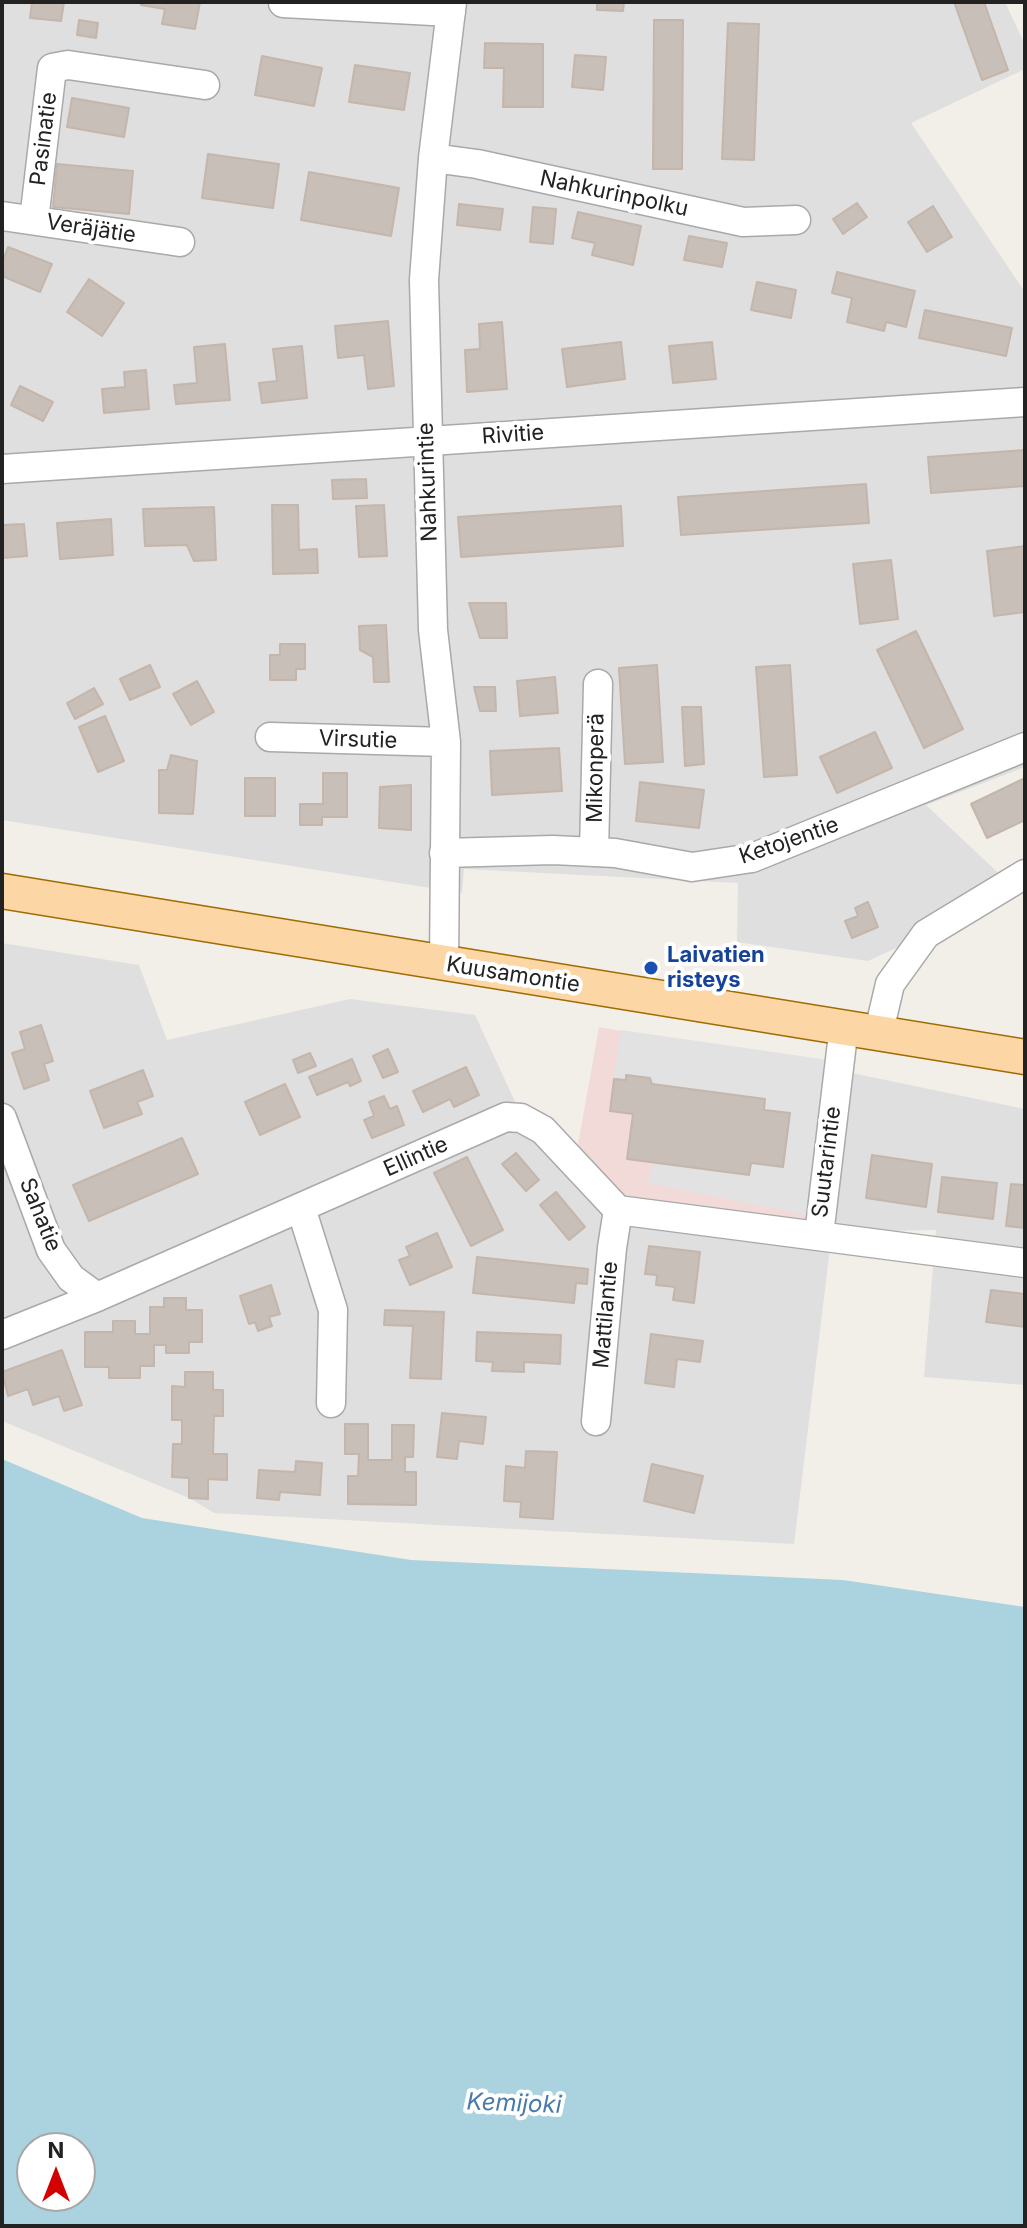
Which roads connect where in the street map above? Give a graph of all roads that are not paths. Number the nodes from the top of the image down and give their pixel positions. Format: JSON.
{"nodes":[{"id":1,"x":283,"y":3,"type":"edge"},
{"id":2,"x":452,"y":7,"type":"edge"},
{"id":3,"x":205,"y":85,"type":"dead end"},
{"id":4,"x":433,"y":158,"type":"junction"},
{"id":5,"x":2,"y":216,"type":"edge"},
{"id":6,"x":34,"y":220,"type":"junction"},
{"id":7,"x":796,"y":220,"type":"dead end"},
{"id":8,"x":180,"y":242,"type":"dead end"},
{"id":9,"x":1025,"y":402,"type":"edge"},
{"id":10,"x":426,"y":441,"type":"junction"},
{"id":11,"x":2,"y":469,"type":"edge"},
{"id":12,"x":598,"y":684,"type":"dead end"},
{"id":13,"x":270,"y":737,"type":"dead end"},
{"id":14,"x":446,"y":742,"type":"junction"},
{"id":15,"x":1025,"y":747,"type":"edge"},
{"id":16,"x":594,"y":852,"type":"junction"},
{"id":17,"x":444,"y":853,"type":"junction"},
{"id":18,"x":1025,"y":874,"type":"edge"},
{"id":19,"x":2,"y":891,"type":"edge"},
{"id":20,"x":444,"y":964,"type":"junction"},
{"id":21,"x":844,"y":1026,"type":"junction"},
{"id":22,"x":879,"y":1031,"type":"junction"},
{"id":23,"x":1025,"y":1057,"type":"edge"},
{"id":24,"x":2,"y":1118,"type":"edge"},
{"id":25,"x":301,"y":1208,"type":"junction"},
{"id":26,"x":618,"y":1210,"type":"junction"},
{"id":27,"x":819,"y":1235,"type":"junction"},
{"id":28,"x":1025,"y":1263,"type":"edge"},
{"id":29,"x":97,"y":1297,"type":"junction"},
{"id":30,"x":2,"y":1335,"type":"edge"},
{"id":31,"x":331,"y":1403,"type":"dead end"},
{"id":32,"x":596,"y":1421,"type":"dead end"}],
"edges":[{"from":1,"to":2,"type":"street"},
{"from":2,"to":4,"type":"street","name":"Nahkurintie"},
{"from":3,"to":6,"type":"street","name":"Pasinatie"},
{"from":4,"to":7,"type":"street","name":"Nahkurinpolku"},
{"from":4,"to":10,"type":"street","name":"Nahkurintie"},
{"from":5,"to":6,"type":"street","name":"Veräjätie"},
{"from":6,"to":8,"type":"street","name":"Veräjätie"},
{"from":9,"to":10,"type":"street","name":"Rivitie"},
{"from":10,"to":11,"type":"street","name":"Rivitie"},
{"from":10,"to":14,"type":"street","name":"Nahkurintie"},
{"from":12,"to":16,"type":"street","name":"Mikonperä"},
{"from":13,"to":14,"type":"street","name":"Virsutie"},
{"from":14,"to":17,"type":"street","name":"Nahkurintie"},
{"from":15,"to":16,"type":"street","name":"Ketojentie"},
{"from":16,"to":17,"type":"street","name":"Ketojentie"},
{"from":17,"to":20,"type":"street","name":"Nahkurintie"},
{"from":18,"to":22,"type":"street"},
{"from":19,"to":20,"type":"main road","name":"Kuusamontie"},
{"from":20,"to":21,"type":"main road","name":"Kuusamontie"},
{"from":21,"to":22,"type":"main road","name":"Kuusamontie"},
{"from":21,"to":27,"type":"street","name":"Suutarintie"},
{"from":22,"to":23,"type":"main road","name":"Kuusamontie"},
{"from":24,"to":29,"type":"street","name":"Sahatie"},
{"from":25,"to":26,"type":"street","name":"Ellintie"},
{"from":25,"to":29,"type":"street","name":"Ellintie"},
{"from":25,"to":31,"type":"street"},
{"from":26,"to":27,"type":"street"},
{"from":26,"to":32,"type":"street","name":"Mattilantie"},
{"from":27,"to":28,"type":"street","name":"Suutarintie"},
{"from":29,"to":30,"type":"street","name":"Ellintie"}]}
